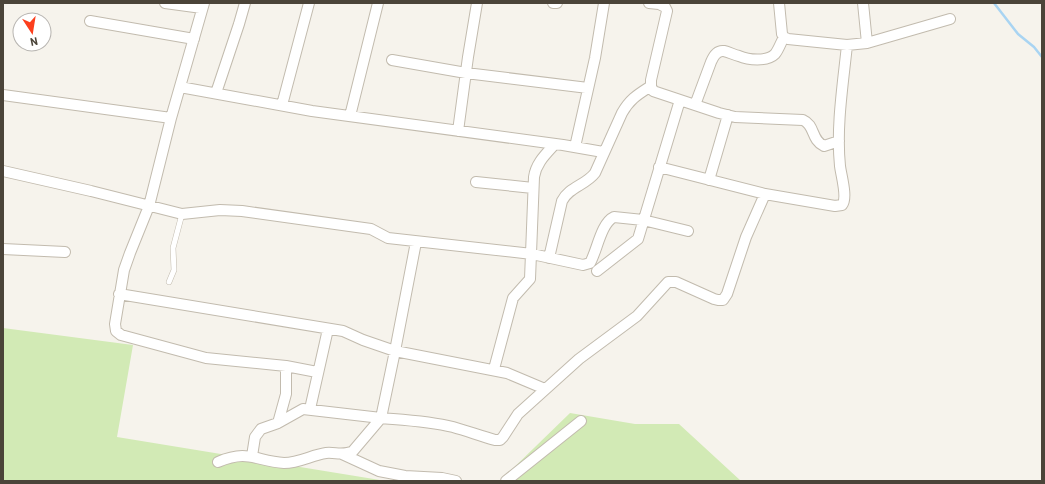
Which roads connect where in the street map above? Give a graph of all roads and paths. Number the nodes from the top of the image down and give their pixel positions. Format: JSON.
{"nodes":[{"id":1,"x":165,"y":3,"type":"edge"},
{"id":2,"x":245,"y":3,"type":"edge"},
{"id":3,"x":309,"y":3,"type":"edge"},
{"id":4,"x":378,"y":3,"type":"edge"},
{"id":5,"x":477,"y":3,"type":"edge"},
{"id":6,"x":604,"y":3,"type":"edge"},
{"id":7,"x":649,"y":3,"type":"edge"},
{"id":8,"x":779,"y":3,"type":"edge"},
{"id":9,"x":863,"y":3,"type":"edge"},
{"id":10,"x":203,"y":6,"type":"edge"},
{"id":11,"x":950,"y":18,"type":"dead end"},
{"id":12,"x":90,"y":21,"type":"dead end"},
{"id":13,"x":784,"y":37,"type":"junction"},
{"id":14,"x":194,"y":39,"type":"junction"},
{"id":15,"x":867,"y":43,"type":"junction"},
{"id":16,"x":847,"y":45,"type":"junction"},
{"id":17,"x":392,"y":60,"type":"dead end"},
{"id":18,"x":466,"y":73,"type":"junction"},
{"id":19,"x":651,"y":86,"type":"junction"},
{"id":20,"x":180,"y":87,"type":"junction"},
{"id":21,"x":588,"y":88,"type":"junction"},
{"id":22,"x":216,"y":93,"type":"junction"},
{"id":23,"x":3,"y":95,"type":"edge"},
{"id":24,"x":680,"y":100,"type":"junction"},
{"id":25,"x":282,"y":105,"type":"junction"},
{"id":26,"x":695,"y":105,"type":"junction"},
{"id":27,"x":728,"y":115,"type":"junction"},
{"id":28,"x":350,"y":116,"type":"junction"},
{"id":29,"x":171,"y":118,"type":"junction"},
{"id":30,"x":458,"y":131,"type":"junction"},
{"id":31,"x":839,"y":141,"type":"junction"},
{"id":32,"x":555,"y":144,"type":"junction"},
{"id":33,"x":575,"y":147,"type":"junction"},
{"id":34,"x":603,"y":152,"type":"junction"},
{"id":35,"x":659,"y":167,"type":"junction"},
{"id":36,"x":3,"y":171,"type":"edge"},
{"id":37,"x":709,"y":180,"type":"junction"},
{"id":38,"x":476,"y":182,"type":"dead end"},
{"id":39,"x":533,"y":188,"type":"junction"},
{"id":40,"x":765,"y":194,"type":"junction"},
{"id":41,"x":149,"y":206,"type":"junction"},
{"id":42,"x":182,"y":214,"type":"junction"},
{"id":43,"x":643,"y":220,"type":"junction"},
{"id":44,"x":688,"y":231,"type":"dead end"},
{"id":45,"x":416,"y":242,"type":"junction"},
{"id":46,"x":3,"y":249,"type":"edge"},
{"id":47,"x":66,"y":252,"type":"dead end"},
{"id":48,"x":532,"y":254,"type":"junction"},
{"id":49,"x":549,"y":258,"type":"junction"},
{"id":50,"x":597,"y":271,"type":"dead end"},
{"id":51,"x":169,"y":282,"type":"dead end"},
{"id":52,"x":119,"y":294,"type":"junction"},
{"id":53,"x":328,"y":329,"type":"junction"},
{"id":54,"x":395,"y":351,"type":"junction"},
{"id":55,"x":286,"y":366,"type":"junction"},
{"id":56,"x":494,"y":369,"type":"junction"},
{"id":57,"x":317,"y":372,"type":"junction"},
{"id":58,"x":545,"y":389,"type":"junction"},
{"id":59,"x":310,"y":409,"type":"junction"},
{"id":60,"x":381,"y":418,"type":"junction"},
{"id":61,"x":581,"y":421,"type":"dead end"},
{"id":62,"x":278,"y":423,"type":"junction"},
{"id":63,"x":342,"y":454,"type":"junction"},
{"id":64,"x":252,"y":456,"type":"junction"},
{"id":65,"x":218,"y":462,"type":"dead end"},
{"id":66,"x":456,"y":481,"type":"edge"},
{"id":67,"x":506,"y":481,"type":"edge"}],
"edges":[{"from":1,"to":10,"type":"street"},
{"from":2,"to":22,"type":"street"},
{"from":3,"to":25,"type":"street"},
{"from":4,"to":28,"type":"street"},
{"from":5,"to":18,"type":"street"},
{"from":6,"to":21,"type":"street"},
{"from":7,"to":19,"type":"street"},
{"from":8,"to":13,"type":"street"},
{"from":9,"to":15,"type":"street"},
{"from":10,"to":14,"type":"street"},
{"from":11,"to":15,"type":"street"},
{"from":12,"to":14,"type":"street"},
{"from":13,"to":16,"type":"street"},
{"from":13,"to":26,"type":"street"},
{"from":14,"to":20,"type":"street"},
{"from":15,"to":16,"type":"street"},
{"from":16,"to":31,"type":"street"},
{"from":17,"to":18,"type":"street"},
{"from":18,"to":21,"type":"street"},
{"from":18,"to":30,"type":"street"},
{"from":19,"to":24,"type":"street"},
{"from":19,"to":34,"type":"street"},
{"from":20,"to":22,"type":"street"},
{"from":20,"to":29,"type":"street"},
{"from":21,"to":33,"type":"street"},
{"from":22,"to":25,"type":"street"},
{"from":23,"to":29,"type":"street"},
{"from":24,"to":26,"type":"street"},
{"from":24,"to":35,"type":"street"},
{"from":25,"to":28,"type":"street"},
{"from":26,"to":27,"type":"street"},
{"from":27,"to":31,"type":"street"},
{"from":27,"to":37,"type":"street"},
{"from":28,"to":30,"type":"street"},
{"from":29,"to":41,"type":"street"},
{"from":30,"to":32,"type":"street"},
{"from":31,"to":40,"type":"street"},
{"from":32,"to":33,"type":"street"},
{"from":32,"to":39,"type":"street"},
{"from":33,"to":34,"type":"street"},
{"from":34,"to":49,"type":"street"},
{"from":35,"to":37,"type":"street"},
{"from":35,"to":43,"type":"street"},
{"from":36,"to":41,"type":"street"},
{"from":37,"to":40,"type":"street"},
{"from":38,"to":39,"type":"street"},
{"from":39,"to":48,"type":"street"},
{"from":40,"to":58,"type":"street"},
{"from":41,"to":42,"type":"street"},
{"from":41,"to":52,"type":"street"},
{"from":42,"to":45,"type":"street"},
{"from":42,"to":51,"type":"lane"},
{"from":43,"to":44,"type":"street"},
{"from":43,"to":49,"type":"street"},
{"from":43,"to":50,"type":"street"},
{"from":45,"to":48,"type":"street"},
{"from":45,"to":54,"type":"street"},
{"from":46,"to":47,"type":"street"},
{"from":48,"to":49,"type":"street"},
{"from":48,"to":56,"type":"street"},
{"from":52,"to":53,"type":"street"},
{"from":52,"to":55,"type":"street"},
{"from":53,"to":54,"type":"street"},
{"from":53,"to":57,"type":"street"},
{"from":54,"to":56,"type":"street"},
{"from":54,"to":60,"type":"street"},
{"from":55,"to":57,"type":"street"},
{"from":55,"to":62,"type":"street"},
{"from":56,"to":58,"type":"street"},
{"from":57,"to":59,"type":"street"},
{"from":58,"to":60,"type":"street"},
{"from":59,"to":60,"type":"street"},
{"from":59,"to":62,"type":"street"},
{"from":60,"to":63,"type":"street"},
{"from":61,"to":67,"type":"street"},
{"from":62,"to":64,"type":"street"},
{"from":63,"to":64,"type":"street"},
{"from":63,"to":66,"type":"street"},
{"from":64,"to":65,"type":"street"}]}
